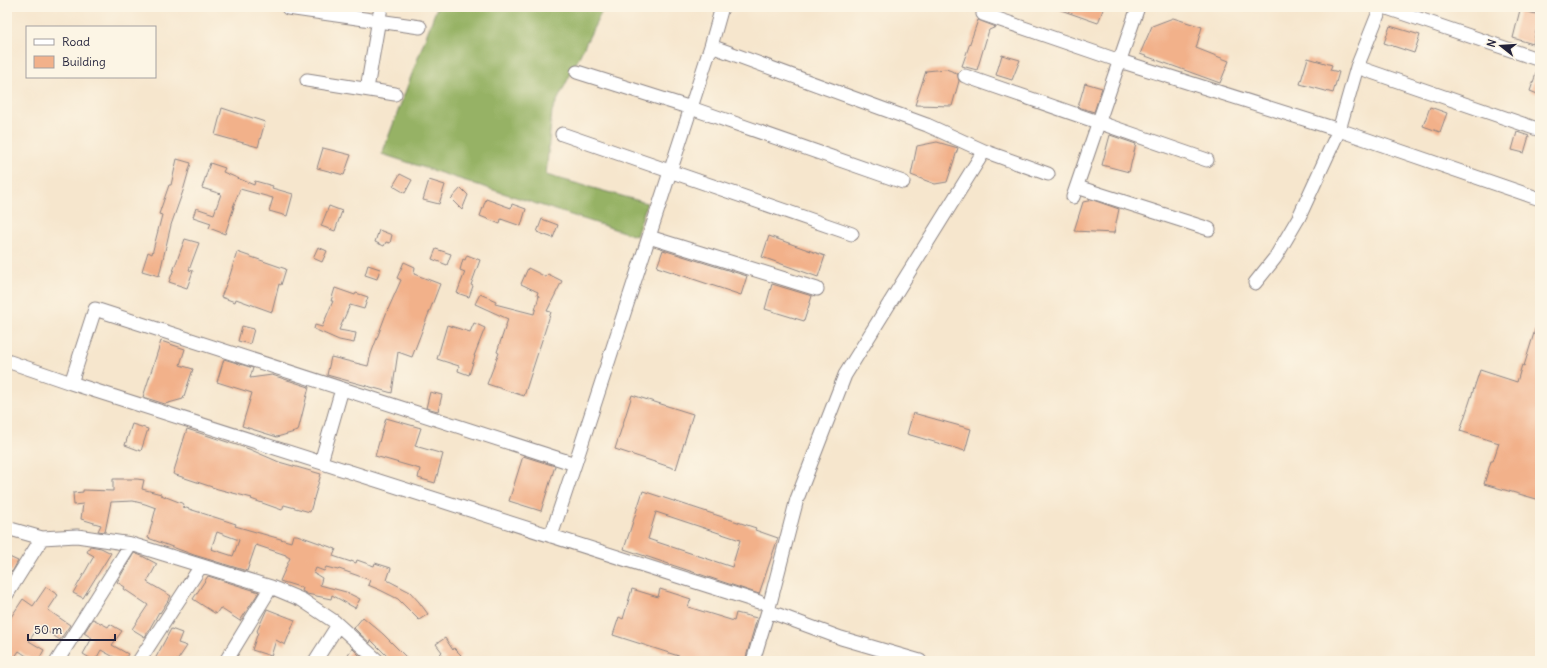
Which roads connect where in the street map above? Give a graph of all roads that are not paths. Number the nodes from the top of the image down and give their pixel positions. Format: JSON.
{"nodes":[{"id":1,"x":380,"y":7,"type":"edge"},
{"id":2,"x":722,"y":7,"type":"edge"},
{"id":3,"x":1138,"y":7,"type":"edge"},
{"id":4,"x":1382,"y":7,"type":"edge"},
{"id":5,"x":288,"y":8,"type":"edge"},
{"id":6,"x":983,"y":14,"type":"dead end"},
{"id":7,"x":378,"y":20,"type":"junction"},
{"id":8,"x":420,"y":27,"type":"dead end"},
{"id":9,"x":711,"y":46,"type":"junction"},
{"id":10,"x":1540,"y":60,"type":"edge"},
{"id":11,"x":1120,"y":61,"type":"junction"},
{"id":12,"x":1357,"y":67,"type":"junction"},
{"id":13,"x":577,"y":72,"type":"dead end"},
{"id":14,"x":965,"y":76,"type":"dead end"},
{"id":15,"x":307,"y":80,"type":"dead end"},
{"id":16,"x":367,"y":89,"type":"junction"},
{"id":17,"x":395,"y":94,"type":"dead end"},
{"id":18,"x":691,"y":108,"type":"junction"},
{"id":19,"x":1099,"y":123,"type":"junction"},
{"id":20,"x":1339,"y":130,"type":"junction"},
{"id":21,"x":1540,"y":130,"type":"edge"},
{"id":22,"x":562,"y":134,"type":"dead end"},
{"id":23,"x":984,"y":151,"type":"junction"},
{"id":24,"x":1207,"y":160,"type":"dead end"},
{"id":25,"x":670,"y":172,"type":"junction"},
{"id":26,"x":1048,"y":174,"type":"dead end"},
{"id":27,"x":903,"y":182,"type":"dead end"},
{"id":28,"x":1540,"y":200,"type":"edge"},
{"id":29,"x":1209,"y":229,"type":"dead end"},
{"id":30,"x":852,"y":234,"type":"dead end"},
{"id":31,"x":649,"y":237,"type":"junction"},
{"id":32,"x":1255,"y":283,"type":"dead end"},
{"id":33,"x":817,"y":289,"type":"dead end"},
{"id":34,"x":7,"y":361,"type":"edge"},
{"id":35,"x":71,"y":383,"type":"junction"},
{"id":36,"x":342,"y":389,"type":"junction"},
{"id":37,"x":321,"y":462,"type":"junction"},
{"id":38,"x":575,"y":464,"type":"junction"},
{"id":39,"x":7,"y":528,"type":"edge"},
{"id":40,"x":551,"y":536,"type":"junction"},
{"id":41,"x":42,"y":538,"type":"junction"},
{"id":42,"x":131,"y":544,"type":"junction"},
{"id":43,"x":201,"y":566,"type":"junction"},
{"id":44,"x":271,"y":587,"type":"junction"},
{"id":45,"x":7,"y":594,"type":"edge"},
{"id":46,"x":763,"y":607,"type":"junction"},
{"id":47,"x":338,"y":625,"type":"junction"},
{"id":48,"x":57,"y":661,"type":"edge"},
{"id":49,"x":140,"y":661,"type":"edge"},
{"id":50,"x":226,"y":661,"type":"edge"},
{"id":51,"x":315,"y":661,"type":"edge"},
{"id":52,"x":378,"y":661,"type":"edge"},
{"id":53,"x":752,"y":661,"type":"edge"},
{"id":54,"x":920,"y":661,"type":"edge"}],
"edges":[{"from":1,"to":7,"type":"street"},
{"from":2,"to":9,"type":"street"},
{"from":3,"to":11,"type":"street"},
{"from":4,"to":10,"type":"street"},
{"from":4,"to":12,"type":"street"},
{"from":5,"to":7,"type":"street"},
{"from":6,"to":11,"type":"street"},
{"from":7,"to":8,"type":"street"},
{"from":7,"to":16,"type":"street"},
{"from":9,"to":18,"type":"street"},
{"from":9,"to":23,"type":"street"},
{"from":11,"to":19,"type":"street"},
{"from":11,"to":20,"type":"street"},
{"from":12,"to":20,"type":"street"},
{"from":12,"to":21,"type":"street"},
{"from":13,"to":18,"type":"street"},
{"from":14,"to":19,"type":"street"},
{"from":15,"to":16,"type":"street"},
{"from":16,"to":17,"type":"street"},
{"from":18,"to":25,"type":"street"},
{"from":18,"to":27,"type":"street"},
{"from":19,"to":24,"type":"street"},
{"from":19,"to":29,"type":"street"},
{"from":20,"to":28,"type":"street"},
{"from":20,"to":32,"type":"street"},
{"from":22,"to":25,"type":"street"},
{"from":23,"to":26,"type":"street"},
{"from":23,"to":46,"type":"street"},
{"from":25,"to":30,"type":"street"},
{"from":25,"to":31,"type":"street"},
{"from":31,"to":33,"type":"street"},
{"from":31,"to":38,"type":"street"},
{"from":34,"to":35,"type":"street"},
{"from":35,"to":36,"type":"street"},
{"from":35,"to":37,"type":"street"},
{"from":36,"to":37,"type":"street"},
{"from":36,"to":38,"type":"street"},
{"from":37,"to":40,"type":"street"},
{"from":38,"to":40,"type":"street"},
{"from":39,"to":41,"type":"street"},
{"from":40,"to":46,"type":"street"},
{"from":41,"to":42,"type":"street"},
{"from":41,"to":45,"type":"street"},
{"from":42,"to":43,"type":"street"},
{"from":42,"to":48,"type":"street"},
{"from":43,"to":44,"type":"street"},
{"from":43,"to":49,"type":"street"},
{"from":44,"to":47,"type":"street"},
{"from":44,"to":50,"type":"street"},
{"from":46,"to":53,"type":"street"},
{"from":46,"to":54,"type":"street"},
{"from":47,"to":51,"type":"street"},
{"from":47,"to":52,"type":"street"}]}
